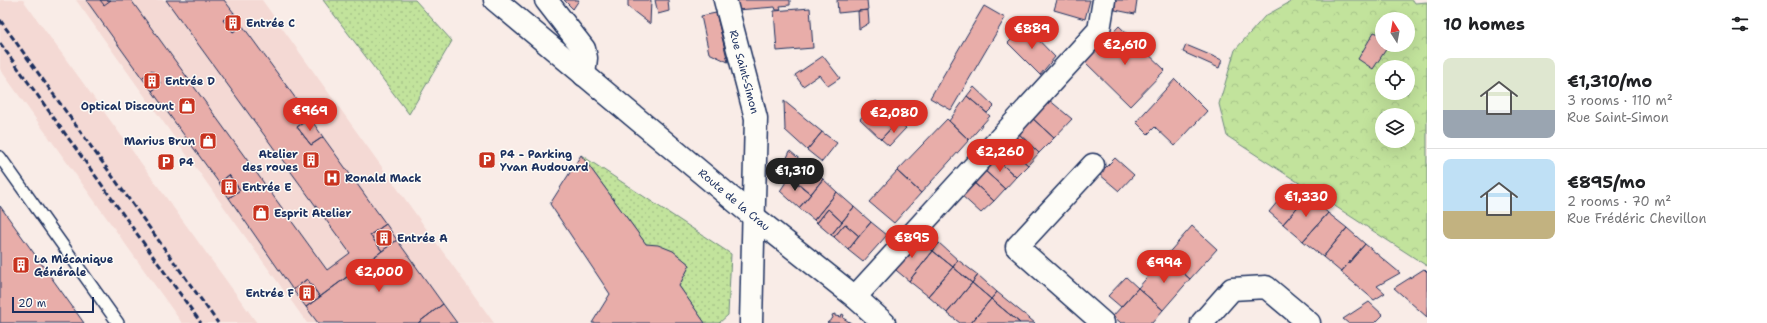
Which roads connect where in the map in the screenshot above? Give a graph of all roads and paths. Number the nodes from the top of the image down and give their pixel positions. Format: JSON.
{"nodes":[{"id":1,"x":495,"y":0,"type":"edge"},
{"id":2,"x":546,"y":0,"type":"edge"},
{"id":3,"x":725,"y":0,"type":"edge"},
{"id":4,"x":1104,"y":0,"type":"edge"},
{"id":5,"x":584,"y":75,"type":"junction"},
{"id":6,"x":0,"y":157,"type":"edge"},
{"id":7,"x":1093,"y":165,"type":"dead end"},
{"id":8,"x":753,"y":216,"type":"junction"},
{"id":9,"x":855,"y":297,"type":"junction"},
{"id":10,"x":118,"y":323,"type":"edge"},
{"id":11,"x":751,"y":323,"type":"edge"},
{"id":12,"x":884,"y":323,"type":"edge"},
{"id":13,"x":1103,"y":323,"type":"edge"},
{"id":14,"x":1202,"y":323,"type":"edge"},
{"id":15,"x":1309,"y":323,"type":"edge"}],
"edges":[{"from":1,"to":5,"type":"street","name":"Route de la Crau"},
{"from":2,"to":5,"type":"street"},
{"from":3,"to":8,"type":"street","name":"Rue Saint-Simon"},
{"from":4,"to":9,"type":"street"},
{"from":5,"to":8,"type":"street","name":"Route de la Crau"},
{"from":6,"to":10,"type":"lane"},
{"from":7,"to":13,"type":"street"},
{"from":8,"to":9,"type":"street","name":"Route de la Crau"},
{"from":8,"to":11,"type":"street","name":"Rue Saint-Simon"},
{"from":9,"to":12,"type":"street","name":"Route de la Crau"},
{"from":14,"to":15,"type":"street"}]}
